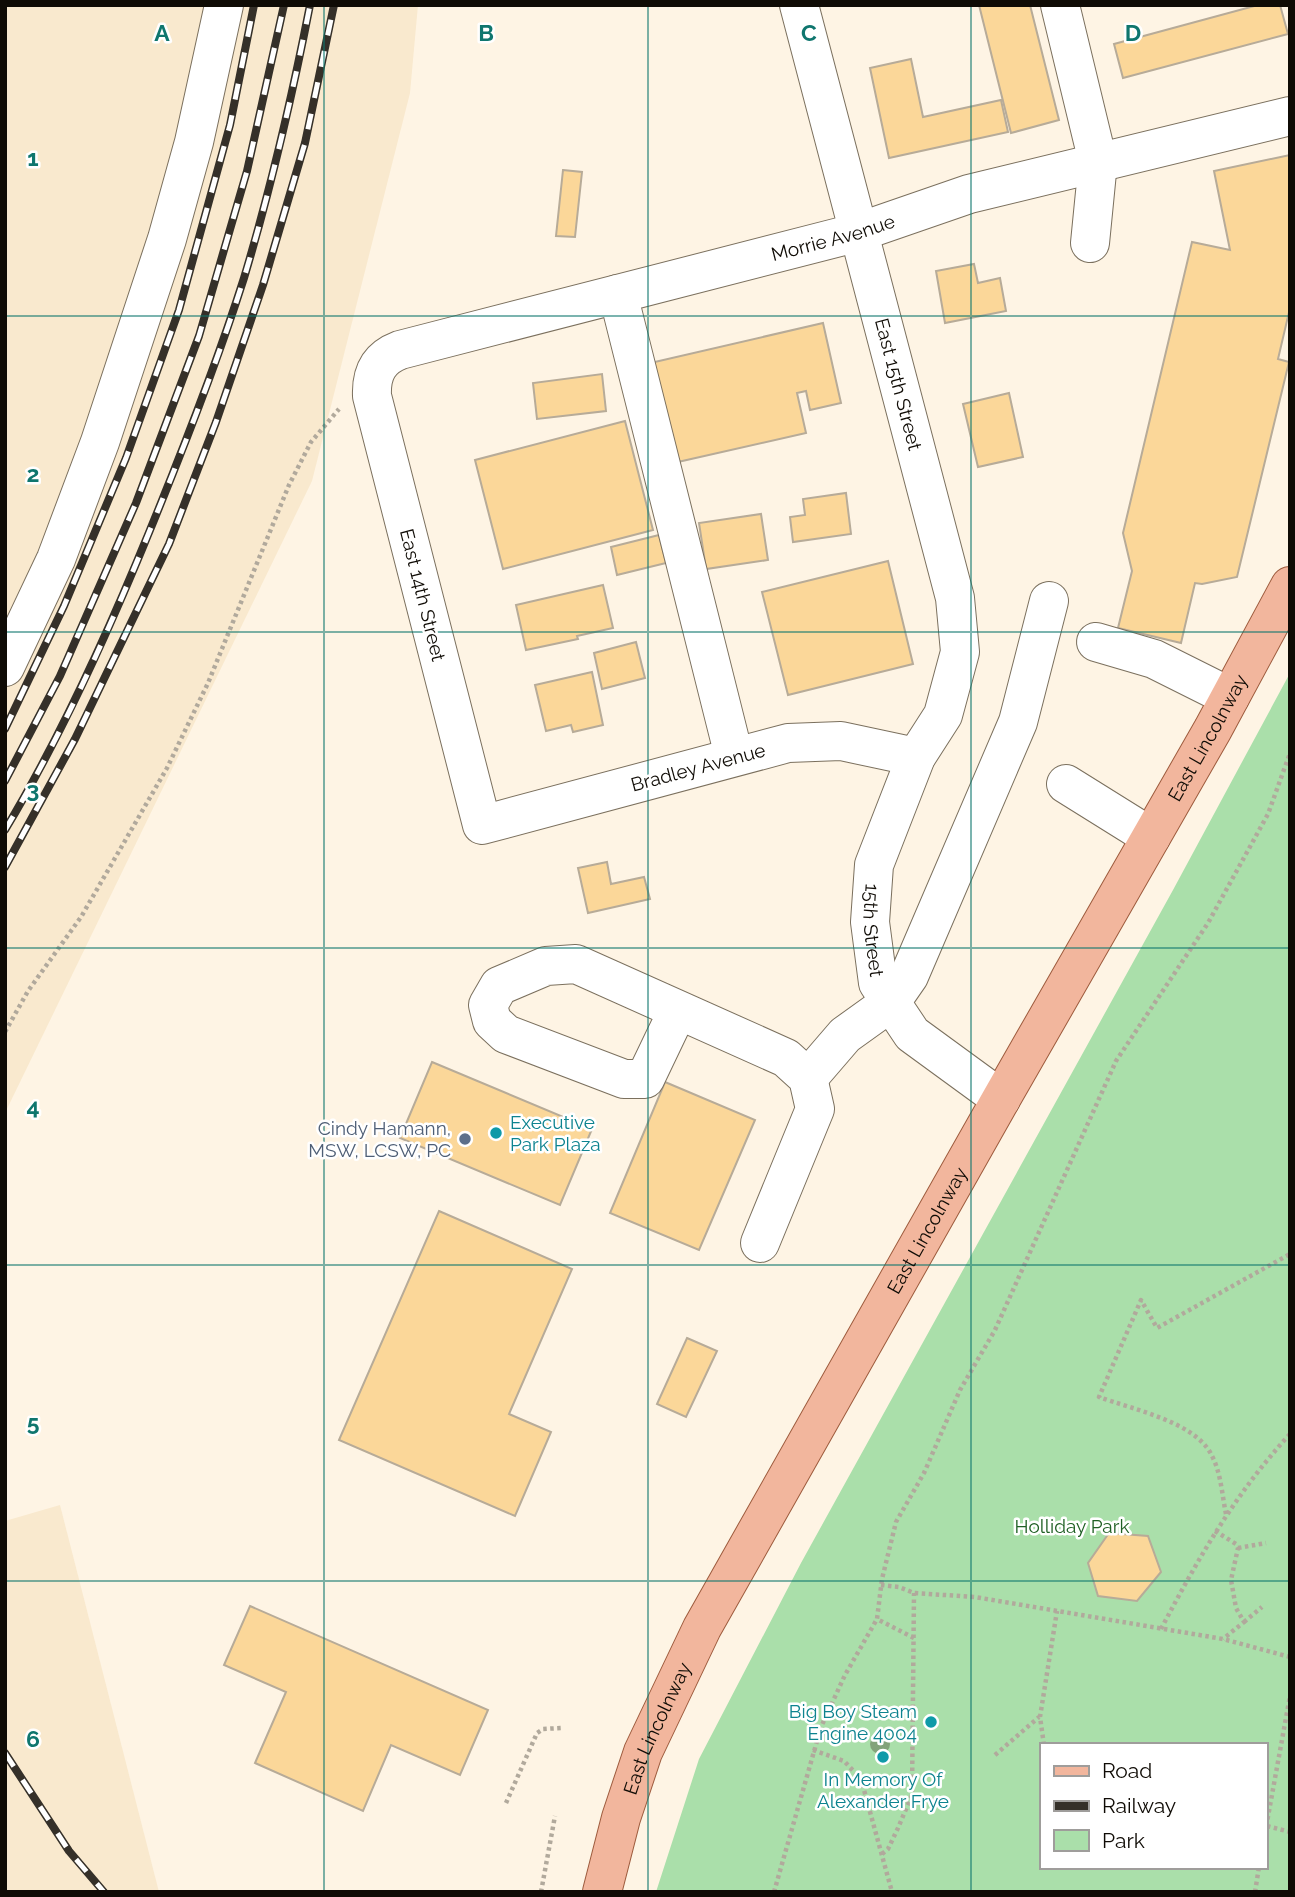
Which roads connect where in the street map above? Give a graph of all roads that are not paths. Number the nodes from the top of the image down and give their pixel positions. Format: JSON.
{"nodes":[{"id":1,"x":224,"y":5,"type":"edge"},
{"id":2,"x":799,"y":5,"type":"edge"},
{"id":3,"x":1060,"y":5,"type":"edge"},
{"id":4,"x":1290,"y":116,"type":"edge"},
{"id":5,"x":1098,"y":162,"type":"junction"},
{"id":6,"x":859,"y":233,"type":"junction"},
{"id":7,"x":1090,"y":243,"type":"dead end"},
{"id":8,"x":618,"y":294,"type":"junction"},
{"id":9,"x":375,"y":377,"type":"joint"},
{"id":10,"x":1290,"y":586,"type":"edge"},
{"id":11,"x":1049,"y":601,"type":"dead end"},
{"id":12,"x":1096,"y":642,"type":"dead end"},
{"id":13,"x":5,"y":667,"type":"edge"},
{"id":14,"x":1230,"y":697,"type":"junction"},
{"id":15,"x":734,"y":756,"type":"junction"},
{"id":16,"x":916,"y":757,"type":"junction"},
{"id":17,"x":1066,"y":784,"type":"dead end"},
{"id":18,"x":482,"y":825,"type":"joint"},
{"id":19,"x":1151,"y":837,"type":"junction"},
{"id":20,"x":891,"y":1002,"type":"junction"},
{"id":21,"x":678,"y":1010,"type":"dead end"},
{"id":22,"x":808,"y":1078,"type":"junction"},
{"id":23,"x":1000,"y":1099,"type":"junction"},
{"id":24,"x":760,"y":1243,"type":"dead end"},
{"id":25,"x":602,"y":1892,"type":"edge"}],
"edges":[{"from":1,"to":13,"type":"street"},
{"from":2,"to":6,"type":"street","name":"East 15th Street"},
{"from":3,"to":5,"type":"street"},
{"from":4,"to":5,"type":"street","name":"Morrie Avenue"},
{"from":5,"to":6,"type":"street","name":"Morrie Avenue"},
{"from":5,"to":7,"type":"street"},
{"from":6,"to":8,"type":"street","name":"Morrie Avenue"},
{"from":6,"to":16,"type":"street","name":"East 15th Street"},
{"from":8,"to":9,"type":"street","name":"Morrie Avenue"},
{"from":8,"to":15,"type":"street"},
{"from":9,"to":18,"type":"street","name":"East 14th Street"},
{"from":10,"to":14,"type":"main road","name":"East Lincolnway"},
{"from":11,"to":20,"type":"street"},
{"from":12,"to":14,"type":"street"},
{"from":14,"to":19,"type":"main road","name":"East Lincolnway"},
{"from":15,"to":16,"type":"street","name":"Bradley Avenue"},
{"from":15,"to":18,"type":"street","name":"Bradley Avenue"},
{"from":16,"to":20,"type":"street","name":"15th Street"},
{"from":17,"to":19,"type":"street"},
{"from":19,"to":23,"type":"main road","name":"East Lincolnway"},
{"from":20,"to":22,"type":"street"},
{"from":20,"to":23,"type":"street","name":"15th Street"},
{"from":21,"to":22,"type":"street"},
{"from":22,"to":24,"type":"street"},
{"from":23,"to":25,"type":"main road","name":"East Lincolnway"}]}
